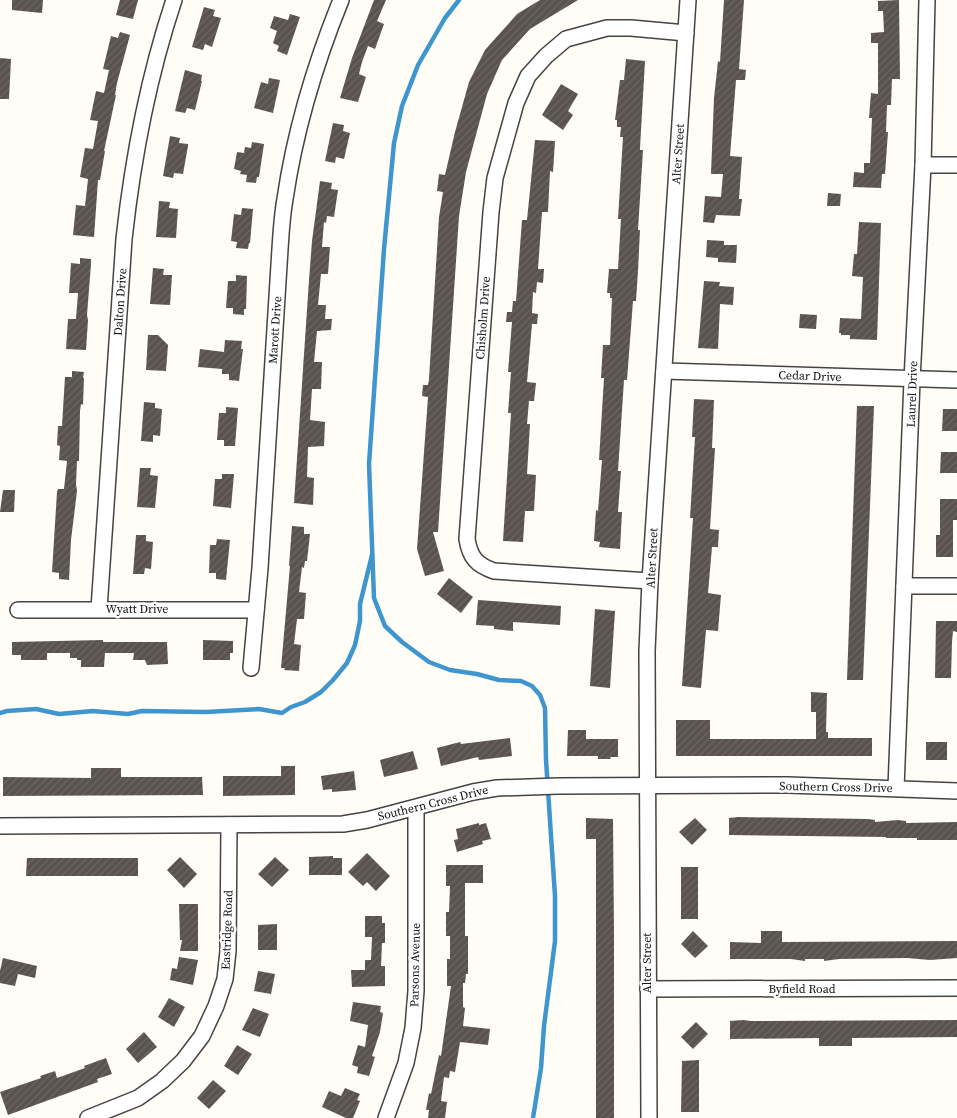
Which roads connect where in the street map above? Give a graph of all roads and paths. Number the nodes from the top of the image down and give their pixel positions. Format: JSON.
{"nodes":[{"id":1,"x":174,"y":0,"type":"edge"},
{"id":2,"x":341,"y":0,"type":"edge"},
{"id":3,"x":688,"y":0,"type":"edge"},
{"id":4,"x":927,"y":0,"type":"edge"},
{"id":5,"x":686,"y":33,"type":"junction"},
{"id":6,"x":923,"y":165,"type":"junction"},
{"id":7,"x":957,"y":165,"type":"edge"},
{"id":8,"x":664,"y":371,"type":"junction"},
{"id":9,"x":912,"y":380,"type":"junction"},
{"id":10,"x":957,"y":380,"type":"edge"},
{"id":11,"x":650,"y":581,"type":"junction"},
{"id":12,"x":904,"y":586,"type":"junction"},
{"id":13,"x":957,"y":586,"type":"edge"},
{"id":14,"x":98,"y":609,"type":"junction"},
{"id":15,"x":18,"y":610,"type":"dead end"},
{"id":16,"x":256,"y":610,"type":"junction"},
{"id":17,"x":252,"y":668,"type":"dead end"},
{"id":18,"x":646,"y":786,"type":"junction"},
{"id":19,"x":896,"y":788,"type":"junction"},
{"id":20,"x":957,"y":791,"type":"edge"},
{"id":21,"x":416,"y":808,"type":"junction"},
{"id":22,"x":229,"y":825,"type":"junction"},
{"id":23,"x":0,"y":826,"type":"edge"},
{"id":24,"x":957,"y":988,"type":"edge"},
{"id":25,"x":648,"y":989,"type":"junction"},
{"id":26,"x":88,"y":1118,"type":"edge"},
{"id":27,"x":386,"y":1118,"type":"edge"},
{"id":28,"x":649,"y":1118,"type":"edge"}],
"edges":[{"from":1,"to":14,"type":"street","name":"Dalton Drive"},
{"from":2,"to":16,"type":"street","name":"Marott Drive"},
{"from":3,"to":5,"type":"street","name":"Alter Street"},
{"from":4,"to":6,"type":"street","name":"Laurel Drive"},
{"from":5,"to":8,"type":"street","name":"Alter Street"},
{"from":5,"to":11,"type":"street","name":"Chisholm Drive"},
{"from":6,"to":7,"type":"street"},
{"from":6,"to":9,"type":"street","name":"Laurel Drive"},
{"from":8,"to":9,"type":"street","name":"Cedar Drive"},
{"from":8,"to":11,"type":"street","name":"Alter Street"},
{"from":9,"to":10,"type":"street","name":"Cedar Drive"},
{"from":9,"to":12,"type":"street","name":"Laurel Drive"},
{"from":11,"to":18,"type":"street","name":"Alter Street"},
{"from":12,"to":13,"type":"street"},
{"from":12,"to":19,"type":"street","name":"Laurel Drive"},
{"from":14,"to":15,"type":"street","name":"Wyatt Drive"},
{"from":14,"to":16,"type":"street","name":"Wyatt Drive"},
{"from":16,"to":17,"type":"street","name":"Marott Drive"},
{"from":18,"to":19,"type":"street","name":"Southern Cross Drive"},
{"from":18,"to":21,"type":"street","name":"Southern Cross Drive"},
{"from":18,"to":25,"type":"street","name":"Alter Street"},
{"from":19,"to":20,"type":"street","name":"Southern Cross Drive"},
{"from":21,"to":22,"type":"street","name":"Southern Cross Drive"},
{"from":21,"to":27,"type":"street","name":"Parsons Avenue"},
{"from":22,"to":23,"type":"street","name":"Southern Cross Drive"},
{"from":22,"to":26,"type":"street","name":"Eastridge Road"},
{"from":24,"to":25,"type":"street","name":"Byfield Road"},
{"from":25,"to":28,"type":"street","name":"Alter Street"}]}
